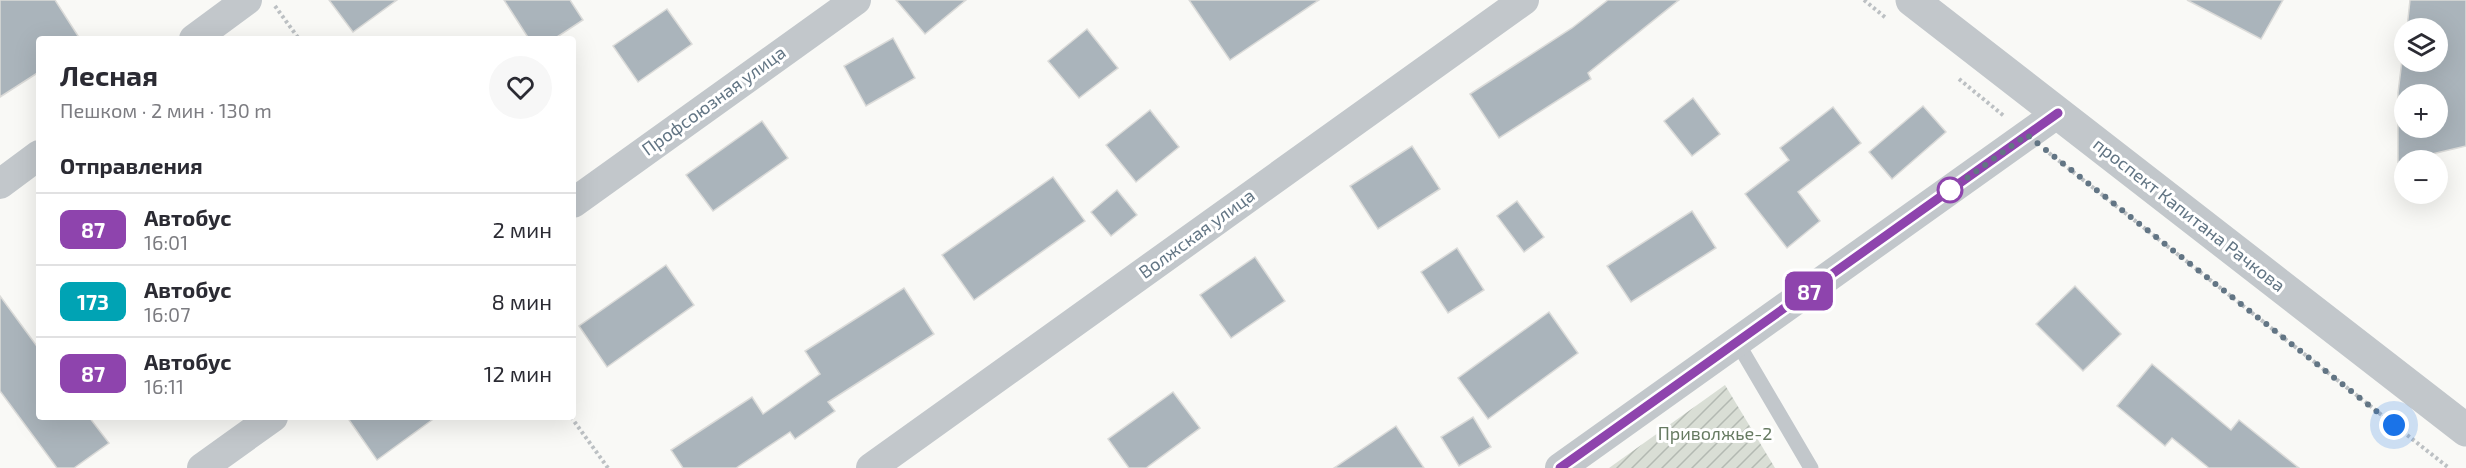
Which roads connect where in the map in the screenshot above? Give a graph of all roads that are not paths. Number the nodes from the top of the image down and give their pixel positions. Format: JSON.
{"nodes":[{"id":1,"x":856,"y":0,"type":"edge"},
{"id":2,"x":1524,"y":0,"type":"edge"},
{"id":3,"x":229,"y":5,"type":"edge"},
{"id":4,"x":1902,"y":11,"type":"edge"},
{"id":5,"x":197,"y":36,"type":"edge"},
{"id":6,"x":2058,"y":113,"type":"junction"},
{"id":7,"x":36,"y":156,"type":"edge"},
{"id":8,"x":0,"y":184,"type":"edge"},
{"id":9,"x":576,"y":200,"type":"edge"},
{"id":10,"x":1737,"y":342,"type":"junction"},
{"id":11,"x":269,"y":420,"type":"edge"},
{"id":12,"x":2466,"y":430,"type":"edge"},
{"id":13,"x":202,"y":468,"type":"edge"},
{"id":14,"x":871,"y":468,"type":"edge"},
{"id":15,"x":1560,"y":468,"type":"edge"},
{"id":16,"x":1811,"y":468,"type":"edge"}],
"edges":[{"from":1,"to":9,"type":"street","name":"Профсоюзная улица"},
{"from":2,"to":14,"type":"street","name":"Волжская улица"},
{"from":3,"to":5,"type":"street"},
{"from":4,"to":6,"type":"street","name":"проспект Капитана Рачкова"},
{"from":6,"to":10,"type":"street"},
{"from":6,"to":12,"type":"street","name":"проспект Капитана Рачкова"},
{"from":7,"to":8,"type":"street"},
{"from":10,"to":15,"type":"street"},
{"from":10,"to":16,"type":"lane"},
{"from":11,"to":13,"type":"street"}]}
